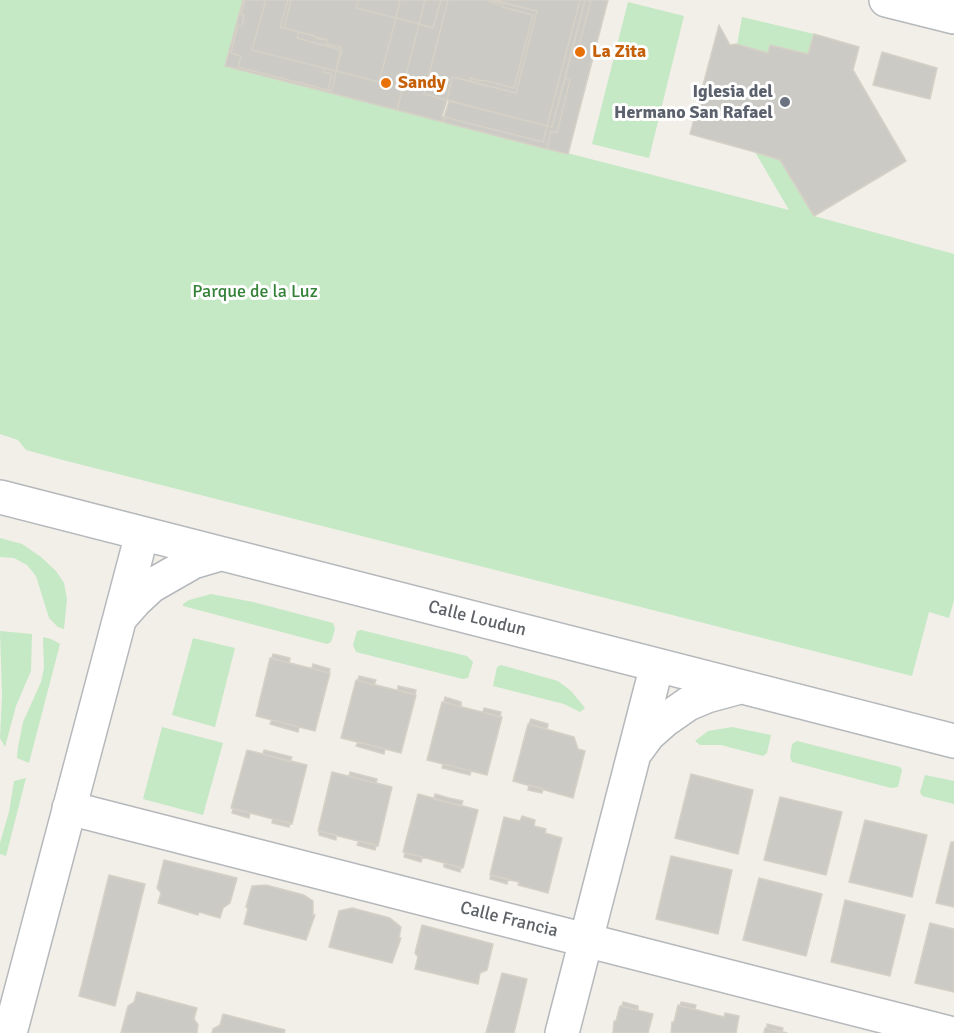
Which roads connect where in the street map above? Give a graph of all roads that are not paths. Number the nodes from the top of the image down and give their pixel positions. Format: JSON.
{"nodes":[{"id":1,"x":886,"y":0,"type":"edge"},
{"id":2,"x":954,"y":17,"type":"edge"},
{"id":3,"x":0,"y":497,"type":"edge"},
{"id":4,"x":142,"y":534,"type":"junction"},
{"id":5,"x":220,"y":554,"type":"junction"},
{"id":6,"x":119,"y":620,"type":"junction"},
{"id":7,"x":657,"y":665,"type":"junction"},
{"id":8,"x":740,"y":687,"type":"junction"},
{"id":9,"x":954,"y":741,"type":"edge"},
{"id":10,"x":634,"y":754,"type":"junction"},
{"id":11,"x":69,"y":808,"type":"junction"},
{"id":12,"x":586,"y":940,"type":"junction"},
{"id":13,"x":10,"y":1033,"type":"edge"},
{"id":14,"x":562,"y":1033,"type":"edge"},
{"id":15,"x":949,"y":1033,"type":"edge"}],
"edges":[{"from":1,"to":2,"type":"street"},
{"from":3,"to":4,"type":"street","name":"Calle Loudun"},
{"from":4,"to":5,"type":"street","name":"Calle Loudun"},
{"from":4,"to":6,"type":"street"},
{"from":5,"to":6,"type":"street"},
{"from":5,"to":7,"type":"street","name":"Calle Loudun"},
{"from":6,"to":11,"type":"street"},
{"from":7,"to":8,"type":"street","name":"Calle Loudun"},
{"from":7,"to":10,"type":"street"},
{"from":8,"to":9,"type":"street","name":"Calle Loudun"},
{"from":8,"to":10,"type":"street"},
{"from":10,"to":12,"type":"street"},
{"from":11,"to":12,"type":"street","name":"Calle Francia"},
{"from":11,"to":13,"type":"street"},
{"from":12,"to":14,"type":"street"},
{"from":12,"to":15,"type":"street","name":"Calle Francia"}]}
